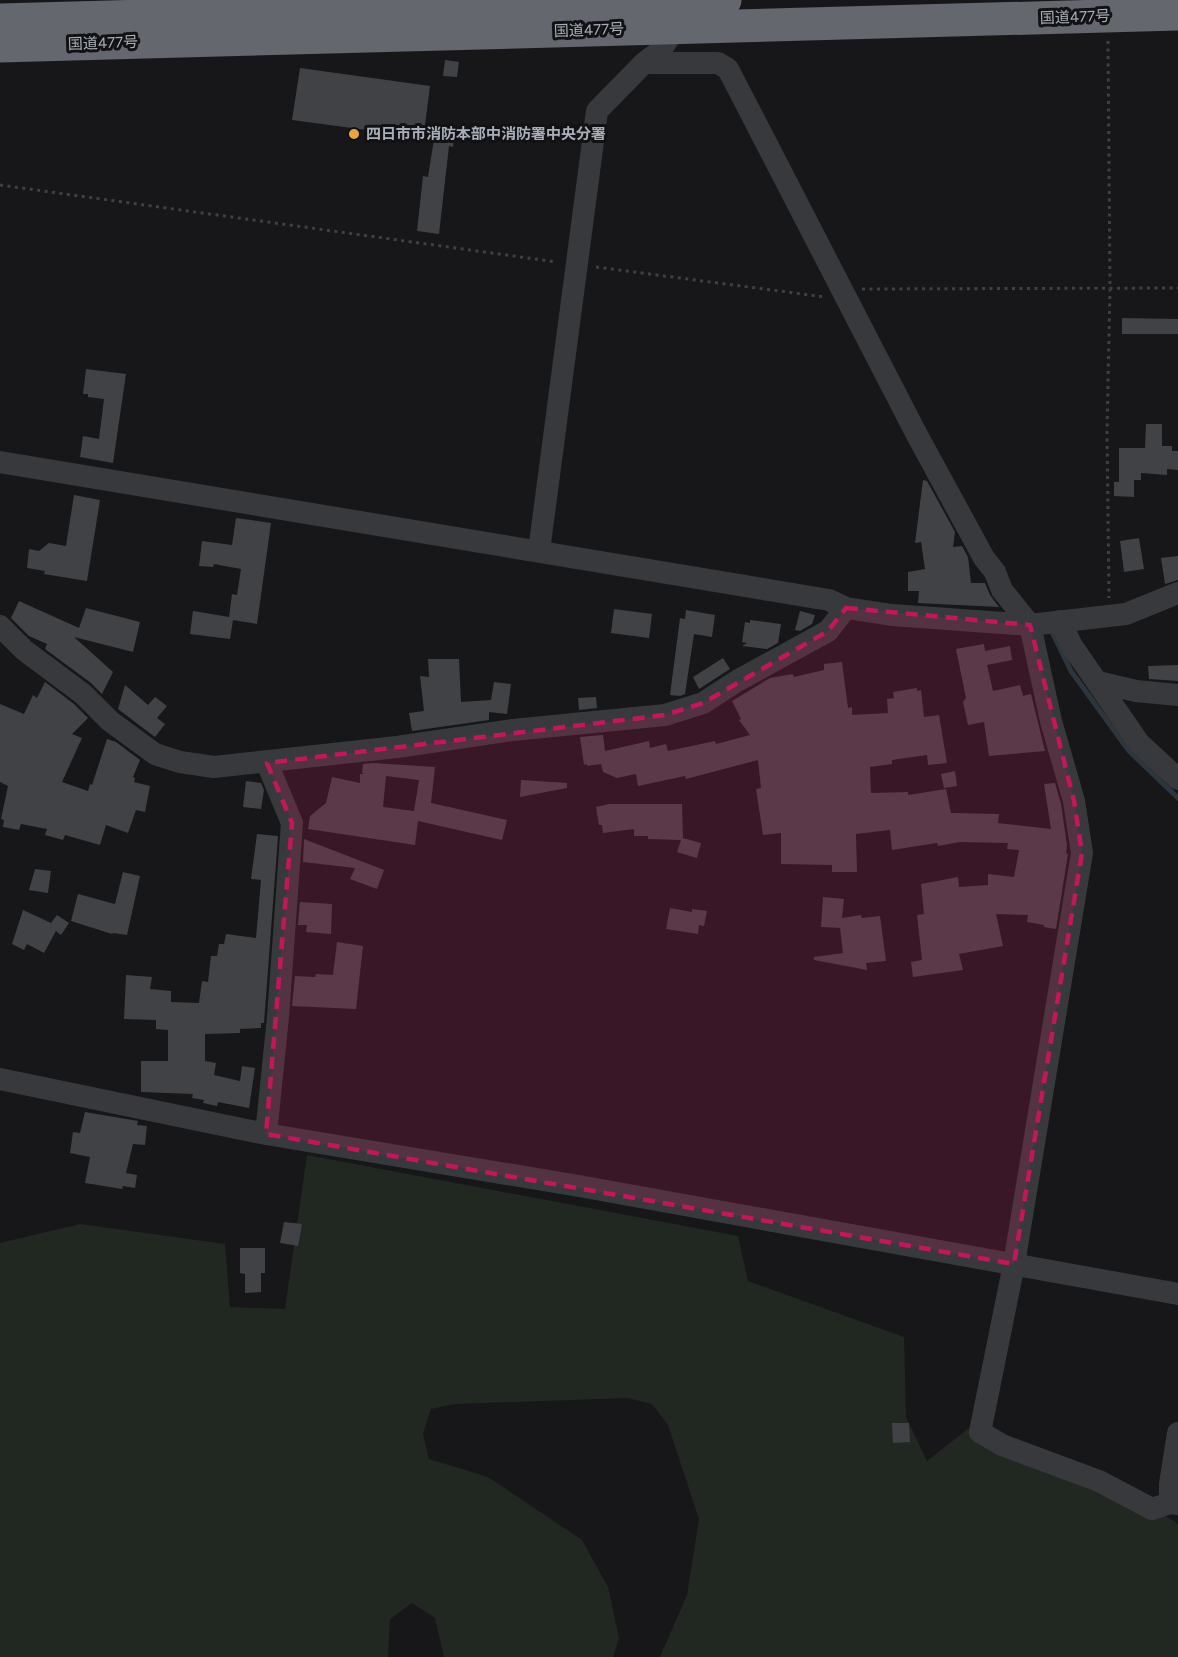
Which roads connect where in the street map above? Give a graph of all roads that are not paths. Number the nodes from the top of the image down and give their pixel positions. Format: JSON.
{"nodes":[{"id":1,"x":725,"y":0,"type":"edge"},
{"id":2,"x":685,"y":9,"type":"edge"},
{"id":3,"x":1178,"y":14,"type":"edge"},
{"id":4,"x":0,"y":20,"type":"edge"},
{"id":5,"x":0,"y":45,"type":"edge"},
{"id":6,"x":644,"y":63,"type":"junction"},
{"id":7,"x":0,"y":462,"type":"edge"},
{"id":8,"x":539,"y":551,"type":"junction"},
{"id":9,"x":1178,"y":593,"type":"edge"},
{"id":10,"x":846,"y":608,"type":"junction"},
{"id":11,"x":1046,"y":623,"type":"junction"},
{"id":12,"x":0,"y":626,"type":"edge"},
{"id":13,"x":1098,"y":682,"type":"junction"},
{"id":14,"x":1178,"y":695,"type":"edge"},
{"id":15,"x":267,"y":763,"type":"junction"},
{"id":16,"x":1178,"y":779,"type":"edge"},
{"id":17,"x":0,"y":1080,"type":"edge"},
{"id":18,"x":266,"y":1134,"type":"junction"},
{"id":19,"x":1014,"y":1264,"type":"junction"},
{"id":20,"x":1178,"y":1294,"type":"edge"},
{"id":21,"x":1178,"y":1433,"type":"edge"},
{"id":22,"x":1174,"y":1504,"type":"edge"}],
"edges":[{"from":1,"to":2,"type":"highway","name":"国道477号"},
{"from":2,"to":3,"type":"highway","name":"国道477号"},
{"from":2,"to":4,"type":"highway","name":"国道477号"},
{"from":2,"to":5,"type":"highway","name":"国道477号"},
{"from":2,"to":6,"type":"street"},
{"from":6,"to":8,"type":"street"},
{"from":6,"to":11,"type":"street"},
{"from":7,"to":8,"type":"street"},
{"from":8,"to":10,"type":"street"},
{"from":9,"to":11,"type":"street"},
{"from":10,"to":11,"type":"street"},
{"from":10,"to":15,"type":"street"},
{"from":11,"to":13,"type":"street"},
{"from":11,"to":19,"type":"street"},
{"from":12,"to":15,"type":"street"},
{"from":13,"to":14,"type":"street"},
{"from":13,"to":16,"type":"street"},
{"from":15,"to":18,"type":"street"},
{"from":17,"to":18,"type":"street"},
{"from":18,"to":19,"type":"street"},
{"from":19,"to":20,"type":"street"},
{"from":19,"to":22,"type":"street"},
{"from":21,"to":22,"type":"street"}]}
